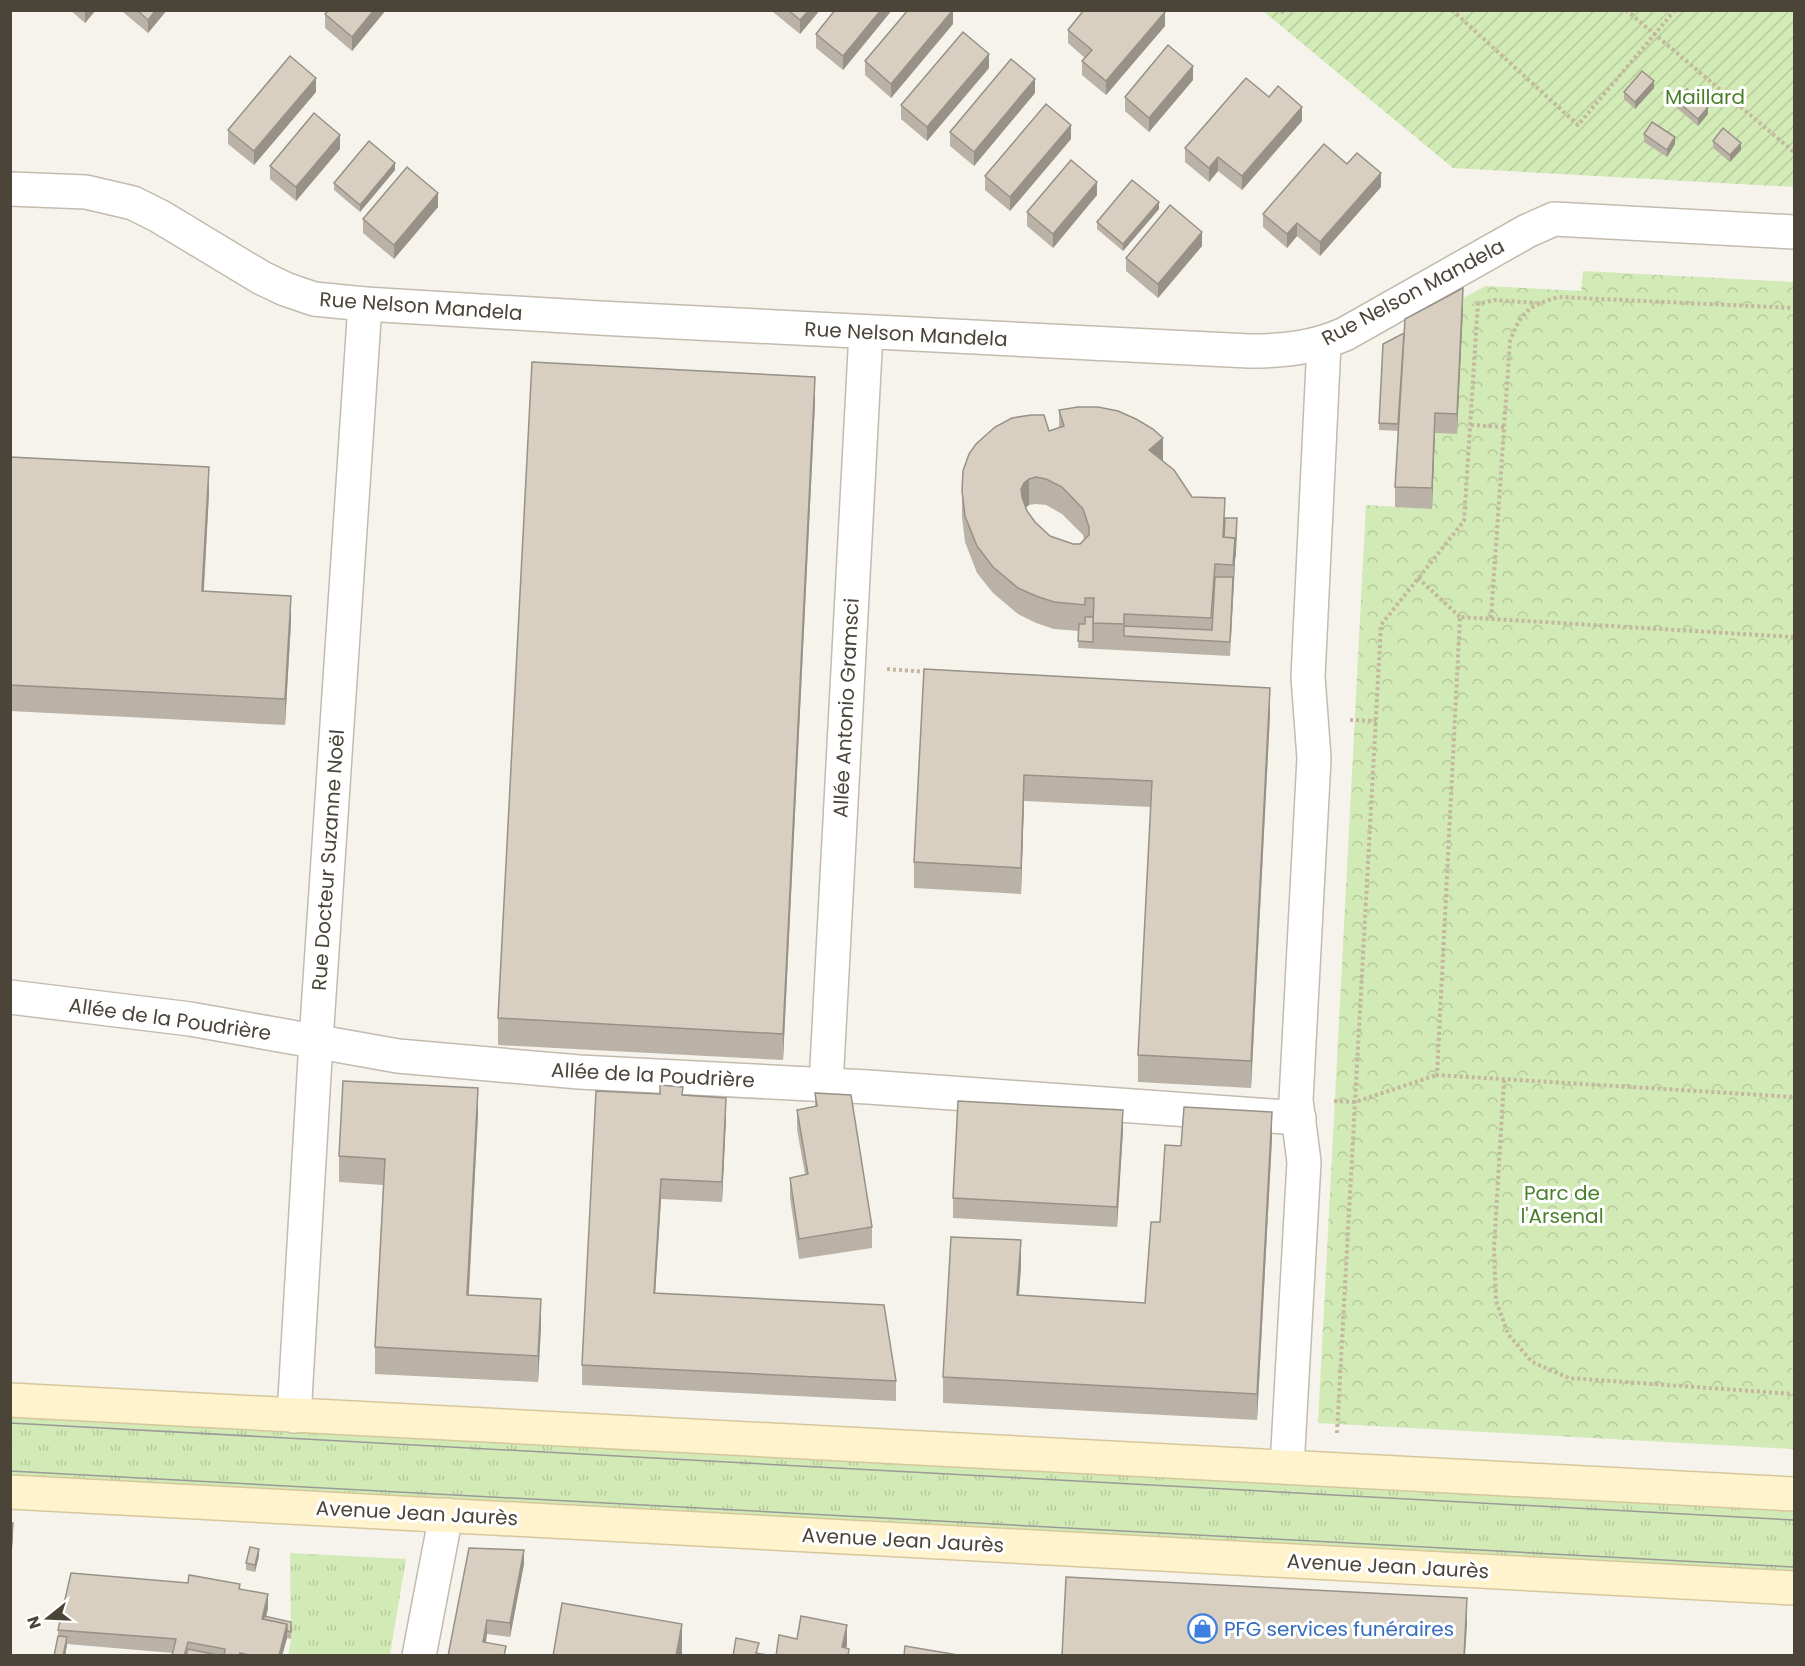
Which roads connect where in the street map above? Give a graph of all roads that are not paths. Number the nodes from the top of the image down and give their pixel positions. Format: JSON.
{"nodes":[{"id":1,"x":10,"y":189,"type":"edge"},
{"id":2,"x":1794,"y":232,"type":"edge"},
{"id":3,"x":365,"y":304,"type":"junction"},
{"id":4,"x":866,"y":332,"type":"junction"},
{"id":5,"x":1324,"y":343,"type":"junction"},
{"id":6,"x":10,"y":997,"type":"edge"},
{"id":7,"x":316,"y":1041,"type":"junction"},
{"id":8,"x":826,"y":1085,"type":"junction"},
{"id":9,"x":1299,"y":1118,"type":"junction"},
{"id":10,"x":10,"y":1400,"type":"edge"},
{"id":11,"x":294,"y":1416,"type":"junction"},
{"id":12,"x":1287,"y":1467,"type":"junction"},
{"id":13,"x":10,"y":1492,"type":"edge"},
{"id":14,"x":1794,"y":1494,"type":"edge"},
{"id":15,"x":446,"y":1515,"type":"junction"},
{"id":16,"x":1794,"y":1588,"type":"edge"},
{"id":17,"x":419,"y":1656,"type":"edge"}],
"edges":[{"from":1,"to":3,"type":"street","name":"Rue Nelson Mandela"},
{"from":2,"to":5,"type":"street","name":"Rue Nelson Mandela"},
{"from":3,"to":4,"type":"street","name":"Rue Nelson Mandela"},
{"from":3,"to":7,"type":"street","name":"Rue Docteur Suzanne Noël"},
{"from":4,"to":5,"type":"street","name":"Rue Nelson Mandela"},
{"from":4,"to":8,"type":"street","name":"Allée Antonio Gramsci"},
{"from":5,"to":9,"type":"street"},
{"from":6,"to":7,"type":"street","name":"Allée de la Poudrière"},
{"from":7,"to":8,"type":"street","name":"Allée de la Poudrière"},
{"from":7,"to":11,"type":"street","name":"Rue Docteur Suzanne Noël"},
{"from":8,"to":9,"type":"street","name":"Allée de la Poudrière"},
{"from":9,"to":12,"type":"street"},
{"from":10,"to":11,"type":"main road"},
{"from":11,"to":12,"type":"main road"},
{"from":12,"to":14,"type":"main road"},
{"from":13,"to":15,"type":"main road","name":"Avenue Jean Jaurès"},
{"from":15,"to":16,"type":"main road","name":"Avenue Jean Jaurès"},
{"from":15,"to":17,"type":"street"}]}
